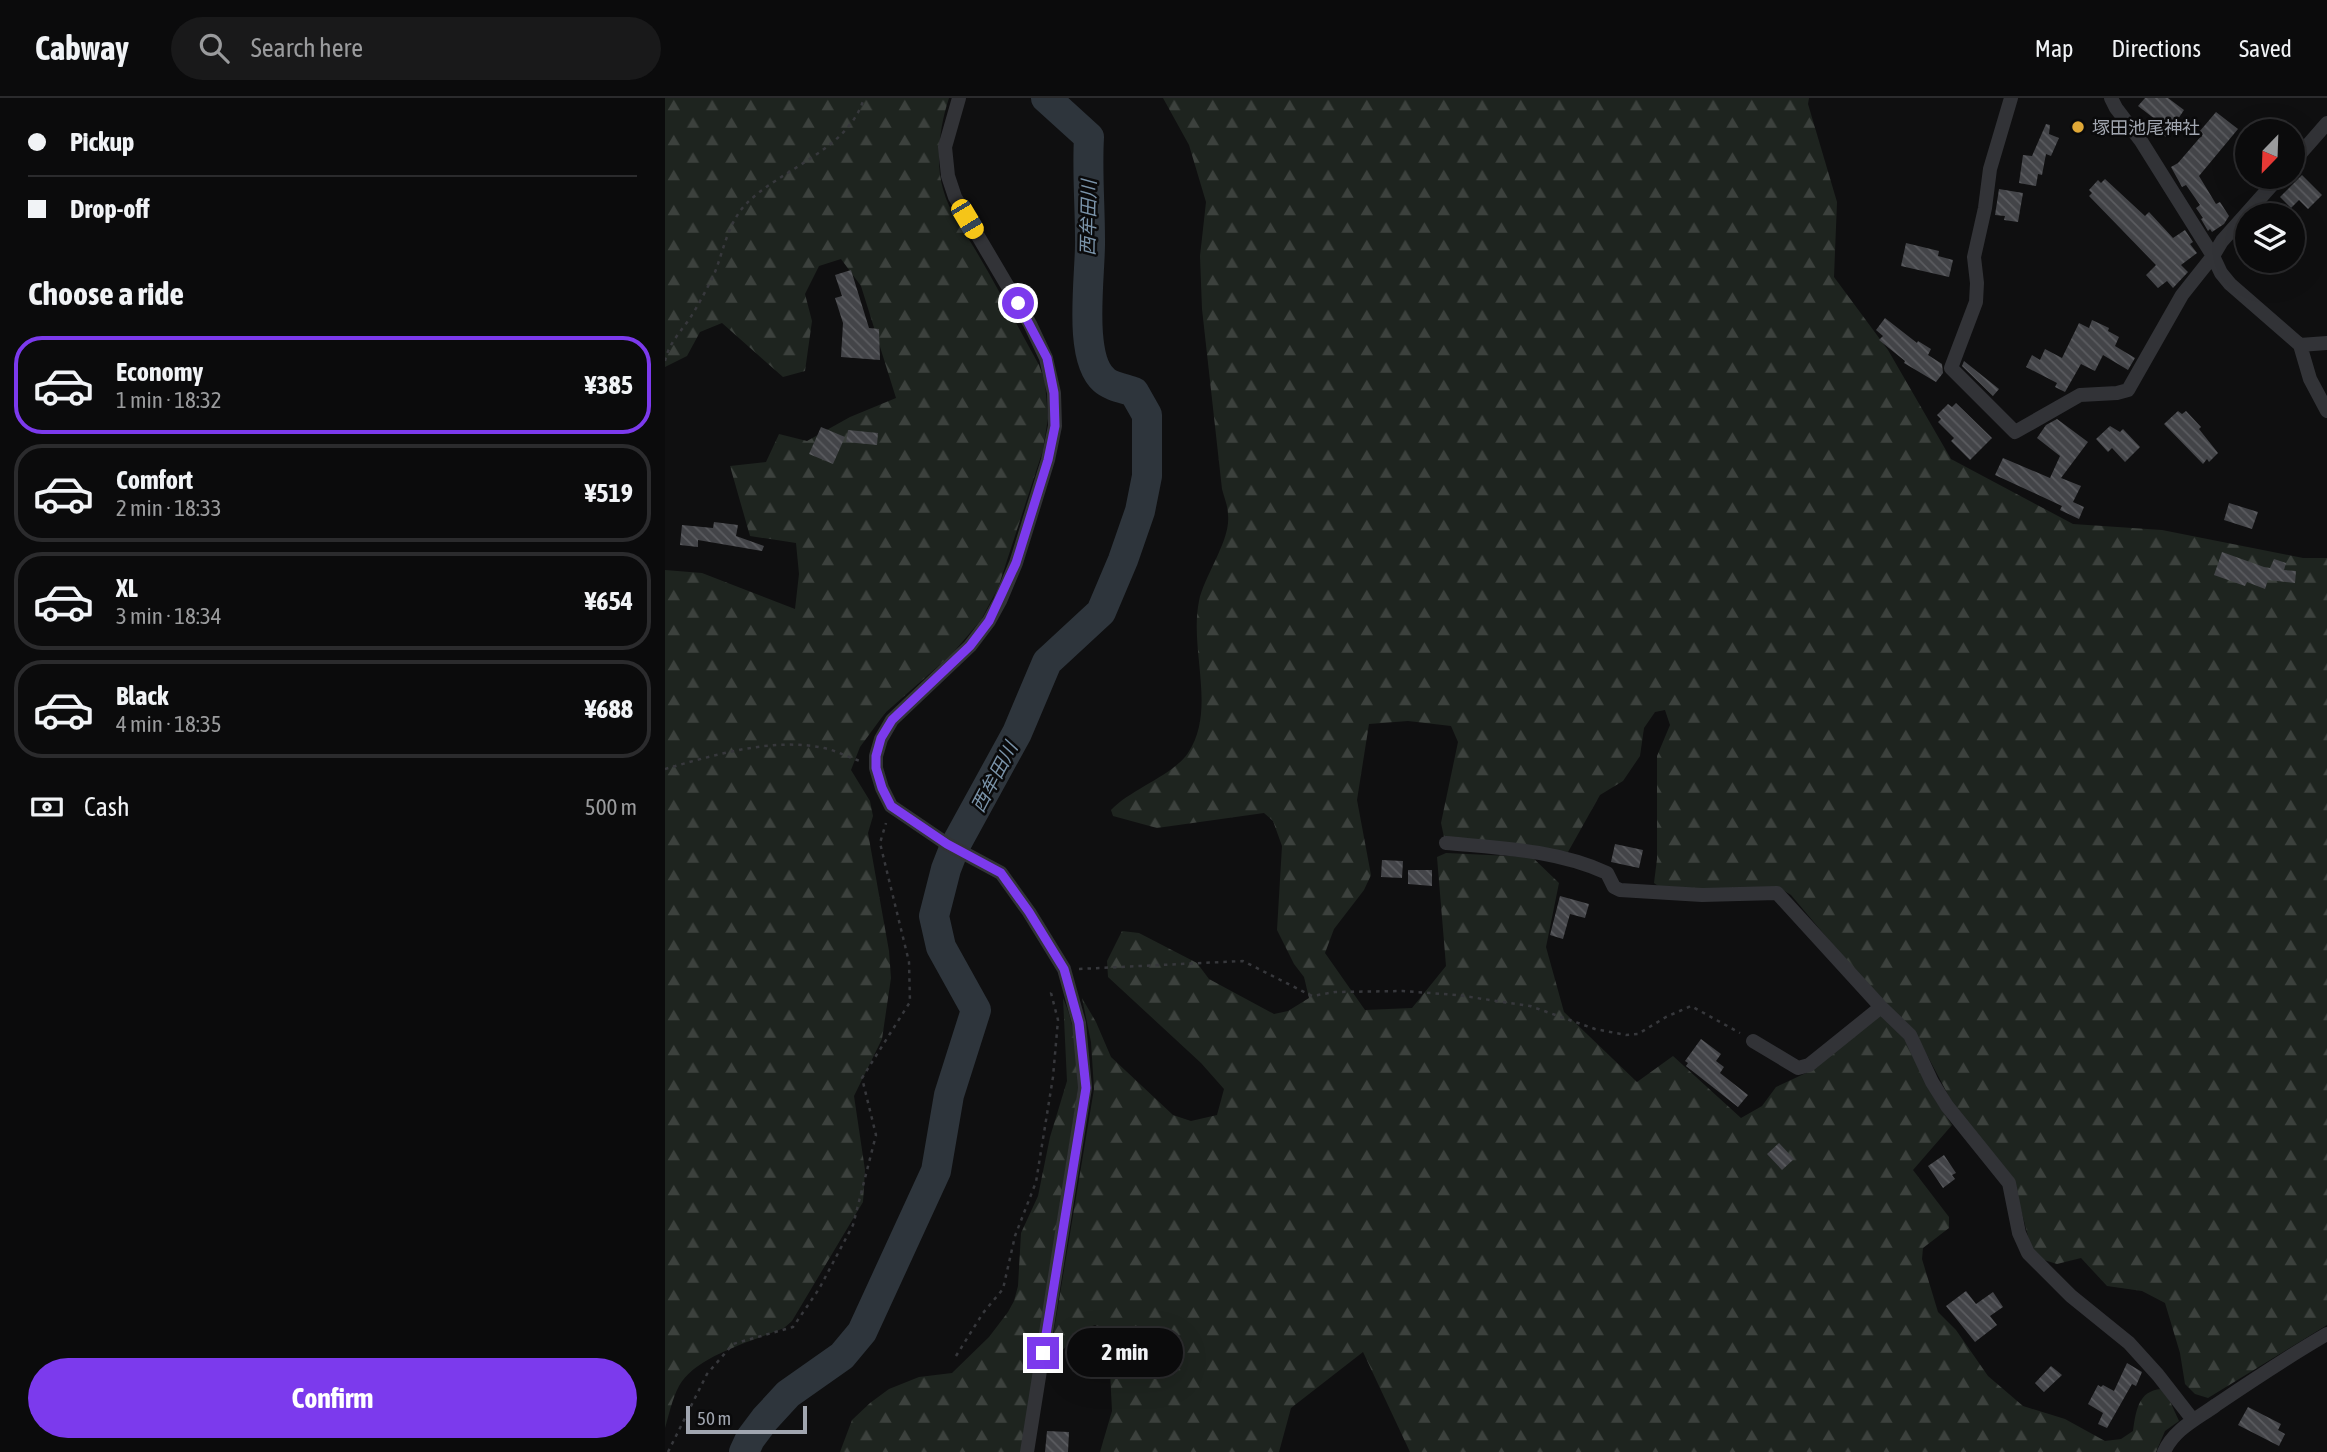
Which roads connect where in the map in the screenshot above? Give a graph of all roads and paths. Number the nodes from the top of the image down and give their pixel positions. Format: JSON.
{"nodes":[{"id":1,"x":864,"y":98,"type":"edge"},
{"id":2,"x":959,"y":98,"type":"edge"},
{"id":3,"x":2011,"y":98,"type":"edge"},
{"id":4,"x":2111,"y":98,"type":"edge"},
{"id":5,"x":2327,"y":123,"type":"edge"},
{"id":6,"x":2305,"y":148,"type":"edge"},
{"id":7,"x":2268,"y":189,"type":"edge"},
{"id":8,"x":2213,"y":256,"type":"junction"},
{"id":9,"x":2327,"y":343,"type":"edge"},
{"id":10,"x":2300,"y":345,"type":"junction"},
{"id":11,"x":665,"y":361,"type":"edge"},
{"id":12,"x":2327,"y":411,"type":"edge"},
{"id":13,"x":876,"y":768,"type":"junction"},
{"id":14,"x":665,"y":769,"type":"edge"},
{"id":15,"x":891,"y":806,"type":"junction"},
{"id":16,"x":1446,"y":843,"type":"dead end"},
{"id":17,"x":1064,"y":969,"type":"junction"},
{"id":18,"x":1881,"y":1007,"type":"junction"},
{"id":19,"x":1753,"y":1041,"type":"joint"},
{"id":20,"x":2327,"y":1334,"type":"edge"},
{"id":21,"x":956,"y":1356,"type":"dead end"},
{"id":22,"x":2193,"y":1420,"type":"junction"},
{"id":23,"x":668,"y":1452,"type":"edge"},
{"id":24,"x":1027,"y":1452,"type":"edge"},
{"id":25,"x":2164,"y":1452,"type":"edge"}],
"edges":[{"from":1,"to":11,"type":"path"},
{"from":2,"to":13,"type":"street"},
{"from":3,"to":8,"type":"street"},
{"from":4,"to":8,"type":"street"},
{"from":5,"to":6,"type":"street"},
{"from":7,"to":8,"type":"street"},
{"from":8,"to":10,"type":"street"},
{"from":9,"to":10,"type":"street"},
{"from":10,"to":12,"type":"street"},
{"from":13,"to":14,"type":"path"},
{"from":13,"to":15,"type":"street"},
{"from":15,"to":17,"type":"street"},
{"from":15,"to":23,"type":"path"},
{"from":16,"to":18,"type":"street"},
{"from":17,"to":19,"type":"path"},
{"from":17,"to":21,"type":"path"},
{"from":17,"to":24,"type":"street"},
{"from":18,"to":19,"type":"street"},
{"from":18,"to":22,"type":"street"},
{"from":20,"to":22,"type":"street"},
{"from":22,"to":25,"type":"street"}]}
